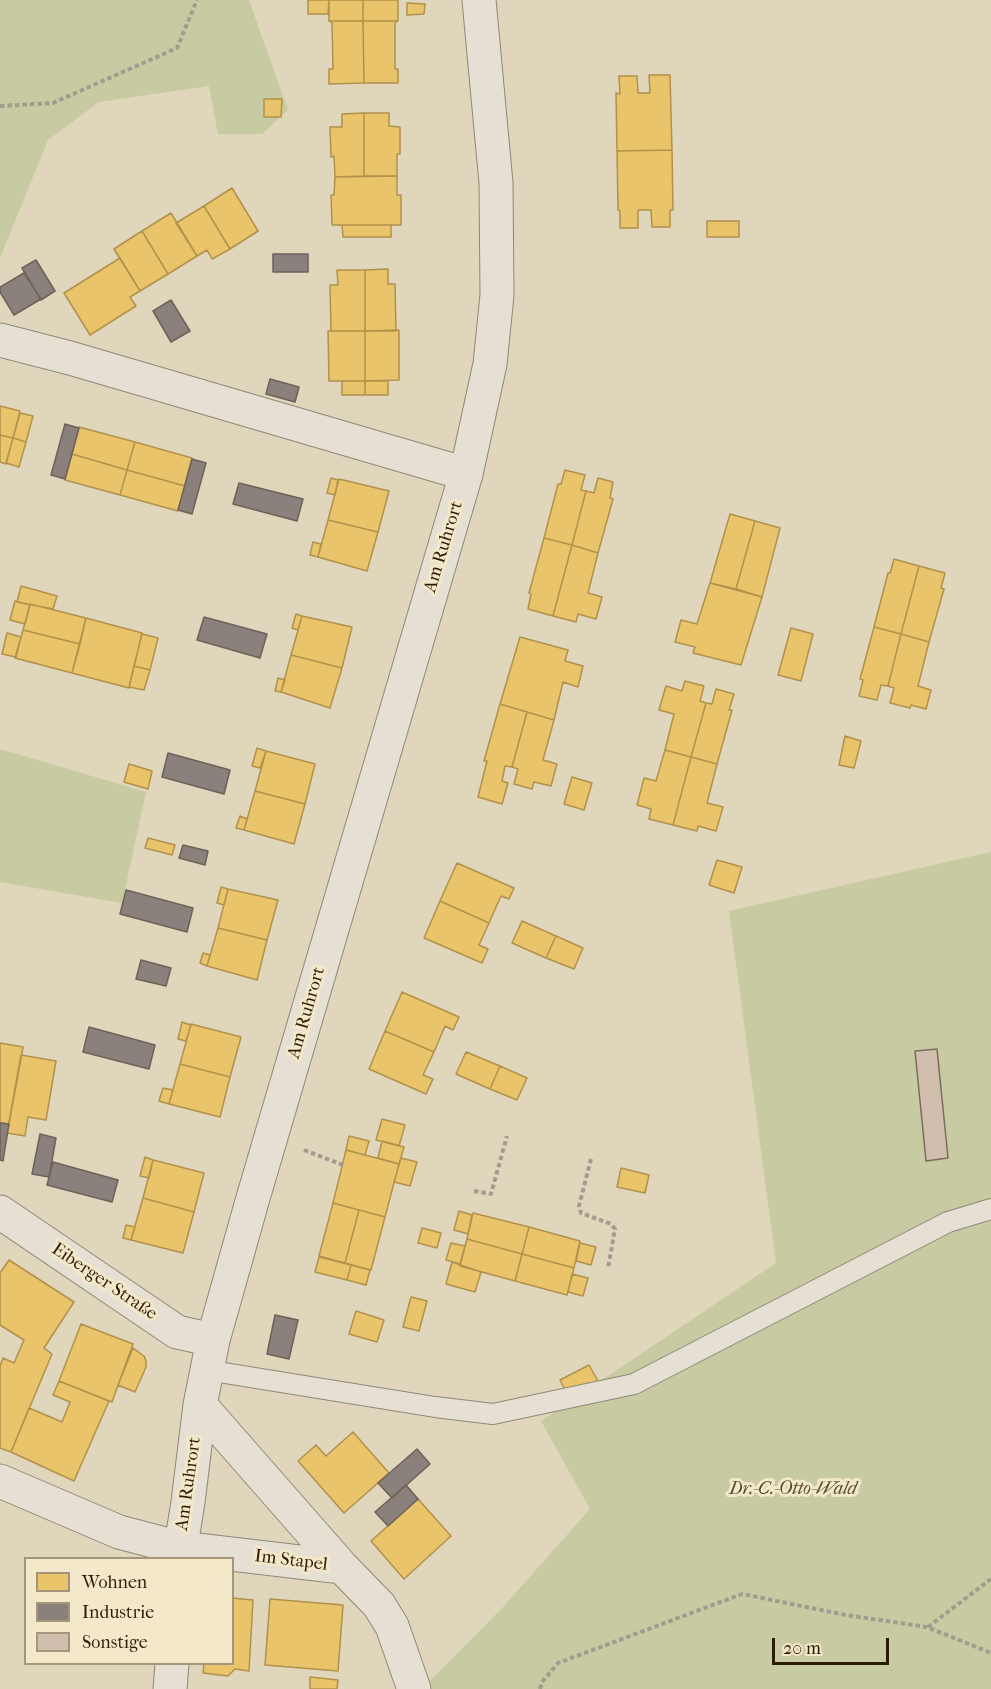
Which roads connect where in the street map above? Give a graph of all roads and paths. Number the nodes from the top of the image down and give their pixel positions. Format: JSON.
{"nodes":[{"id":1,"x":197,"y":0,"type":"edge"},
{"id":2,"x":479,"y":0,"type":"edge"},
{"id":3,"x":0,"y":106,"type":"edge"},
{"id":4,"x":0,"y":340,"type":"edge"},
{"id":5,"x":466,"y":474,"type":"junction"},
{"id":6,"x":507,"y":1136,"type":"dead end"},
{"id":7,"x":591,"y":1159,"type":"dead end"},
{"id":8,"x":474,"y":1191,"type":"dead end"},
{"id":9,"x":991,"y":1209,"type":"edge"},
{"id":10,"x":0,"y":1212,"type":"edge"},
{"id":11,"x":608,"y":1268,"type":"dead end"},
{"id":12,"x":210,"y":1354,"type":"junction"},
{"id":13,"x":200,"y":1405,"type":"junction"},
{"id":14,"x":0,"y":1481,"type":"edge"},
{"id":15,"x":179,"y":1553,"type":"edge"},
{"id":16,"x":226,"y":1557,"type":"edge"},
{"id":17,"x":234,"y":1558,"type":"edge"},
{"id":18,"x":342,"y":1567,"type":"junction"},
{"id":19,"x":991,"y":1579,"type":"edge"},
{"id":20,"x":927,"y":1627,"type":"junction"},
{"id":21,"x":991,"y":1653,"type":"edge"},
{"id":22,"x":172,"y":1665,"type":"edge"},
{"id":23,"x":170,"y":1689,"type":"edge"},
{"id":24,"x":414,"y":1689,"type":"edge"},
{"id":25,"x":540,"y":1689,"type":"edge"}],
"edges":[{"from":1,"to":3,"type":"path"},
{"from":2,"to":5,"type":"street","name":"Am Ruhrort"},
{"from":4,"to":5,"type":"street"},
{"from":5,"to":12,"type":"street","name":"Am Ruhrort"},
{"from":6,"to":8,"type":"path"},
{"from":7,"to":11,"type":"path"},
{"from":9,"to":12,"type":"lane"},
{"from":10,"to":12,"type":"street","name":"Eiberger Straße"},
{"from":12,"to":13,"type":"street","name":"Am Ruhrort"},
{"from":13,"to":15,"type":"street","name":"Am Ruhrort"},
{"from":13,"to":18,"type":"street"},
{"from":14,"to":15,"type":"street","name":"Im Stapel"},
{"from":15,"to":16,"type":"street","name":"Im Stapel"},
{"from":17,"to":18,"type":"street","name":"Im Stapel"},
{"from":18,"to":24,"type":"street","name":"Im Stapel"},
{"from":19,"to":20,"type":"path"},
{"from":20,"to":21,"type":"path"},
{"from":20,"to":25,"type":"path"},
{"from":22,"to":23,"type":"street"}]}
